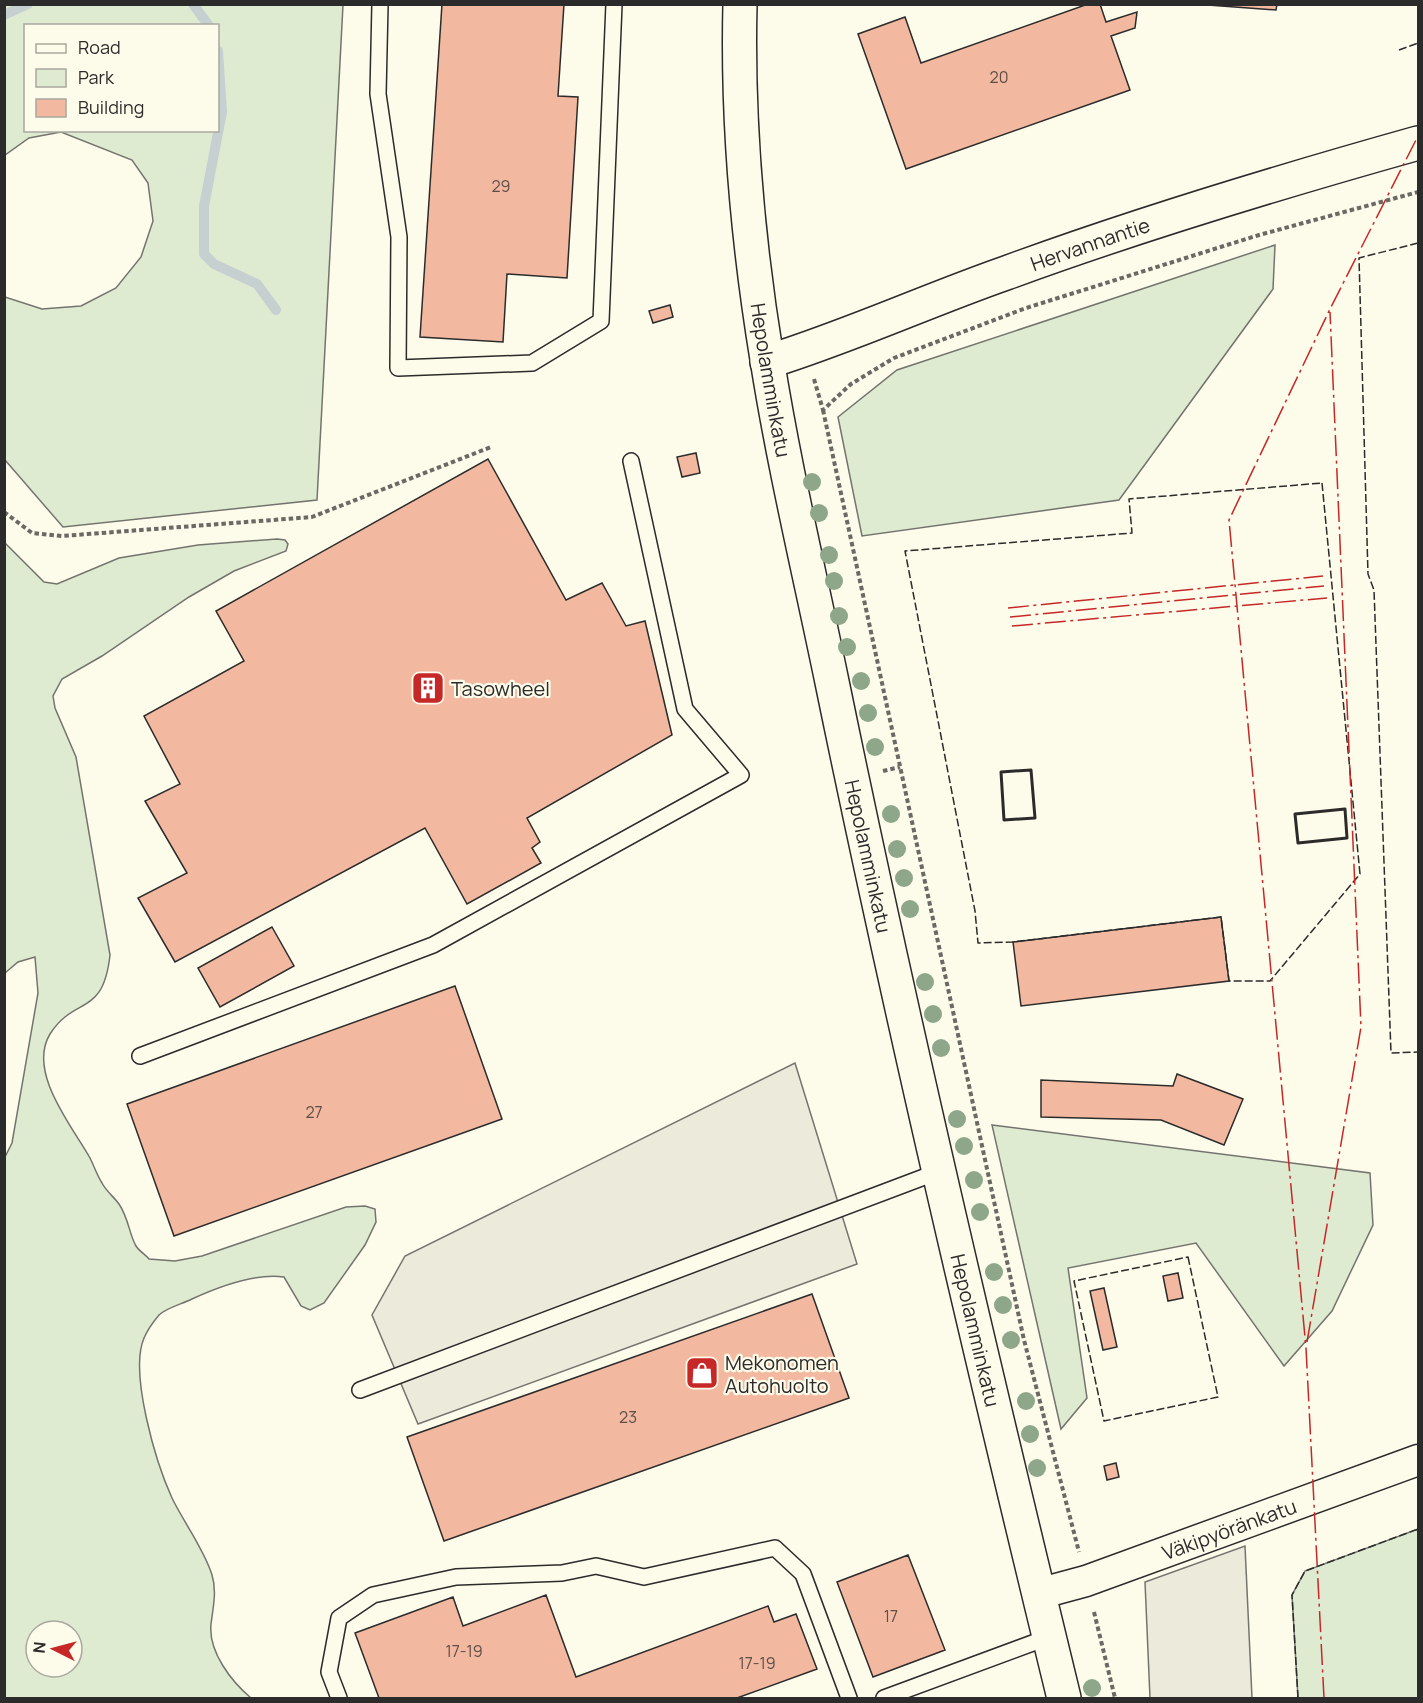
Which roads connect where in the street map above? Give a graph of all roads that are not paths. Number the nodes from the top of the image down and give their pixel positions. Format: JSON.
{"nodes":[{"id":1,"x":380,"y":4,"type":"edge"},
{"id":2,"x":614,"y":4,"type":"edge"},
{"id":3,"x":740,"y":4,"type":"edge"},
{"id":4,"x":1419,"y":143,"type":"edge"},
{"id":5,"x":767,"y":362,"type":"junction"},
{"id":6,"x":631,"y":460,"type":"dead end"},
{"id":7,"x":140,"y":1056,"type":"dead end"},
{"id":8,"x":940,"y":1171,"type":"junction"},
{"id":9,"x":360,"y":1390,"type":"dead end"},
{"id":10,"x":1419,"y":1460,"type":"edge"},
{"id":11,"x":1038,"y":1594,"type":"junction"},
{"id":12,"x":1049,"y":1637,"type":"junction"},
{"id":13,"x":339,"y":1698,"type":"edge"},
{"id":14,"x":849,"y":1698,"type":"edge"},
{"id":15,"x":884,"y":1698,"type":"edge"},
{"id":16,"x":1064,"y":1698,"type":"edge"}],
"edges":[{"from":1,"to":2,"type":"lane"},
{"from":3,"to":5,"type":"main road","name":"Hepolamminkatu"},
{"from":4,"to":5,"type":"main road","name":"Hervannantie"},
{"from":5,"to":8,"type":"main road","name":"Hepolamminkatu"},
{"from":6,"to":7,"type":"lane"},
{"from":8,"to":9,"type":"lane"},
{"from":8,"to":11,"type":"main road","name":"Hepolamminkatu"},
{"from":10,"to":11,"type":"street","name":"Väkipyöränkatu"},
{"from":11,"to":12,"type":"main road","name":"Hepolamminkatu"},
{"from":12,"to":15,"type":"lane"},
{"from":12,"to":16,"type":"main road","name":"Hepolamminkatu"},
{"from":13,"to":14,"type":"lane"}]}
